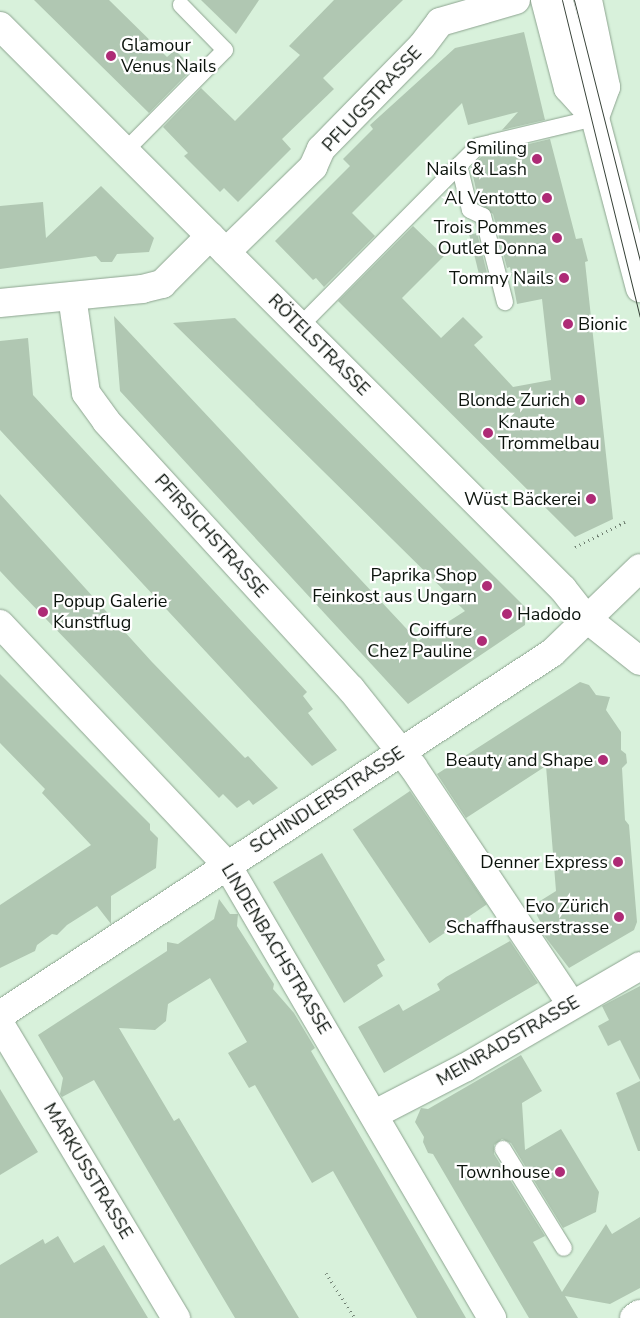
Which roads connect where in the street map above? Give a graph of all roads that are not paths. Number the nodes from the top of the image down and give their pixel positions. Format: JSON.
{"nodes":[{"id":1,"x":516,"y":0,"type":"edge"},
{"id":2,"x":545,"y":0,"type":"edge"},
{"id":3,"x":565,"y":0,"type":"edge"},
{"id":4,"x":588,"y":0,"type":"edge"},
{"id":5,"x":181,"y":5,"type":"dead end"},
{"id":6,"x":0,"y":26,"type":"edge"},
{"id":7,"x":595,"y":118,"type":"junction"},
{"id":8,"x":125,"y":151,"type":"junction"},
{"id":9,"x":460,"y":165,"type":"junction"},
{"id":10,"x":218,"y":244,"type":"junction"},
{"id":11,"x":640,"y":288,"type":"edge"},
{"id":12,"x":72,"y":296,"type":"junction"},
{"id":13,"x":505,"y":302,"type":"dead end"},
{"id":14,"x":0,"y":303,"type":"edge"},
{"id":15,"x":300,"y":326,"type":"junction"},
{"id":16,"x":640,"y":568,"type":"edge"},
{"id":17,"x":586,"y":618,"type":"junction"},
{"id":18,"x":0,"y":624,"type":"edge"},
{"id":19,"x":640,"y":660,"type":"edge"},
{"id":20,"x":400,"y":753,"type":"junction"},
{"id":21,"x":227,"y":865,"type":"junction"},
{"id":22,"x":640,"y":966,"type":"edge"},
{"id":23,"x":571,"y":1004,"type":"junction"},
{"id":24,"x":0,"y":1015,"type":"edge"},
{"id":25,"x":0,"y":1024,"type":"edge"},
{"id":26,"x":375,"y":1114,"type":"junction"},
{"id":27,"x":504,"y":1149,"type":"dead end"},
{"id":28,"x":564,"y":1248,"type":"dead end"},
{"id":29,"x":640,"y":1314,"type":"edge"},
{"id":30,"x":176,"y":1318,"type":"edge"},
{"id":31,"x":492,"y":1318,"type":"edge"},
{"id":32,"x":634,"y":1318,"type":"edge"}],
"edges":[{"from":1,"to":10,"type":"street","name":"PFLUGSTRASSE"},
{"from":2,"to":7,"type":"street"},
{"from":3,"to":7,"type":"lane"},
{"from":4,"to":7,"type":"street"},
{"from":5,"to":8,"type":"lane"},
{"from":6,"to":8,"type":"street","name":"RÖTELSTRASSE"},
{"from":7,"to":9,"type":"lane"},
{"from":7,"to":11,"type":"street"},
{"from":8,"to":10,"type":"street","name":"RÖTELSTRASSE"},
{"from":9,"to":13,"type":"lane"},
{"from":9,"to":15,"type":"lane"},
{"from":10,"to":12,"type":"street","name":"PFLUGSTRASSE"},
{"from":10,"to":15,"type":"street","name":"RÖTELSTRASSE"},
{"from":12,"to":14,"type":"street","name":"PFLUGSTRASSE"},
{"from":12,"to":20,"type":"street","name":"PFIRSICHSTRASSE"},
{"from":15,"to":17,"type":"street","name":"RÖTELSTRASSE"},
{"from":16,"to":17,"type":"street","name":"SCHINDLERSTRASSE"},
{"from":17,"to":19,"type":"street","name":"RÖTELSTRASSE"},
{"from":17,"to":20,"type":"street","name":"SCHINDLERSTRASSE"},
{"from":18,"to":21,"type":"street","name":"LINDENBACHSTRASSE"},
{"from":20,"to":21,"type":"street","name":"SCHINDLERSTRASSE"},
{"from":20,"to":23,"type":"street","name":"PFIRSICHSTRASSE"},
{"from":21,"to":24,"type":"street","name":"SCHINDLERSTRASSE"},
{"from":21,"to":26,"type":"street","name":"LINDENBACHSTRASSE"},
{"from":22,"to":23,"type":"street","name":"MEINRADSTRASSE"},
{"from":23,"to":26,"type":"street","name":"MEINRADSTRASSE"},
{"from":25,"to":30,"type":"street","name":"MARKUSSTRASSE"},
{"from":26,"to":31,"type":"street","name":"LINDENBACHSTRASSE"},
{"from":27,"to":28,"type":"lane"},
{"from":29,"to":32,"type":"street"}]}
